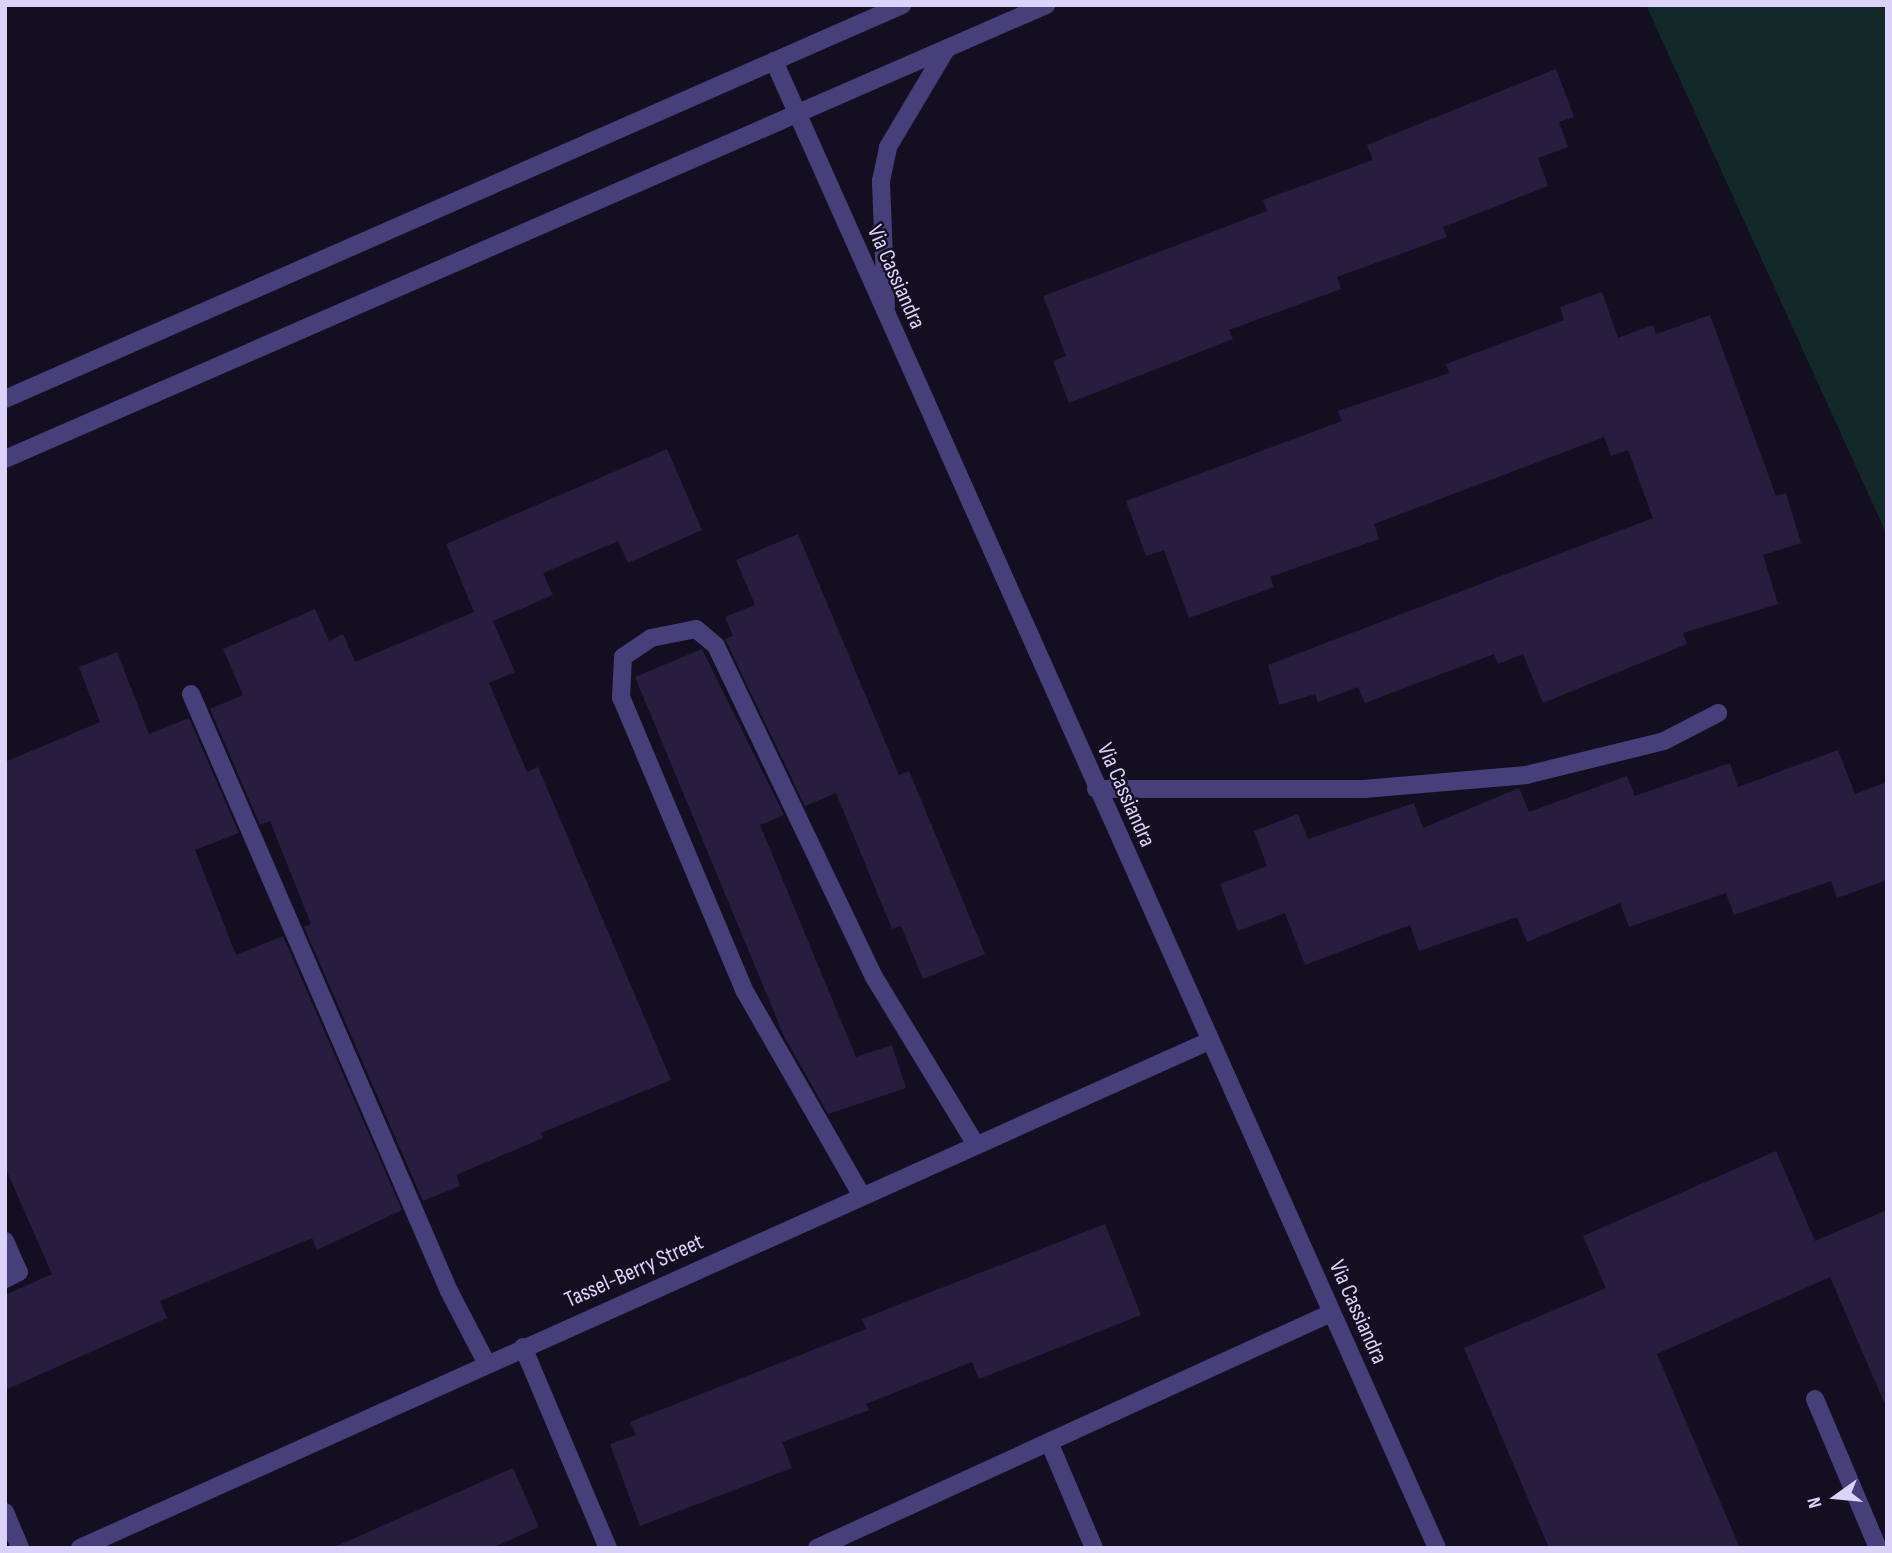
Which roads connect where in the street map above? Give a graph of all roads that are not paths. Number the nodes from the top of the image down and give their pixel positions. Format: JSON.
{"nodes":[{"id":1,"x":902,"y":5,"type":"edge"},
{"id":2,"x":1046,"y":5,"type":"edge"},
{"id":3,"x":947,"y":48,"type":"junction"},
{"id":4,"x":774,"y":61,"type":"junction"},
{"id":5,"x":796,"y":113,"type":"junction"},
{"id":6,"x":887,"y":318,"type":"junction"},
{"id":7,"x":5,"y":398,"type":"edge"},
{"id":8,"x":5,"y":459,"type":"edge"},
{"id":9,"x":191,"y":694,"type":"dead end"},
{"id":10,"x":1718,"y":713,"type":"dead end"},
{"id":11,"x":1096,"y":789,"type":"junction"},
{"id":12,"x":1209,"y":1041,"type":"junction"},
{"id":13,"x":976,"y":1145,"type":"junction"},
{"id":14,"x":862,"y":1196,"type":"junction"},
{"id":15,"x":5,"y":1241,"type":"edge"},
{"id":16,"x":5,"y":1279,"type":"edge"},
{"id":17,"x":1331,"y":1312,"type":"junction"},
{"id":18,"x":523,"y":1348,"type":"junction"},
{"id":19,"x":487,"y":1364,"type":"junction"},
{"id":20,"x":1815,"y":1399,"type":"dead end"},
{"id":21,"x":1049,"y":1441,"type":"junction"},
{"id":22,"x":5,"y":1512,"type":"edge"},
{"id":23,"x":20,"y":1548,"type":"edge"},
{"id":24,"x":80,"y":1548,"type":"edge"},
{"id":25,"x":608,"y":1548,"type":"edge"},
{"id":26,"x":817,"y":1548,"type":"edge"},
{"id":27,"x":1094,"y":1548,"type":"edge"},
{"id":28,"x":1437,"y":1548,"type":"edge"},
{"id":29,"x":1878,"y":1548,"type":"edge"}],
"edges":[{"from":1,"to":4,"type":"street"},
{"from":2,"to":3,"type":"street"},
{"from":3,"to":5,"type":"street"},
{"from":3,"to":6,"type":"street"},
{"from":4,"to":5,"type":"street","name":"Via Cassiandra"},
{"from":4,"to":7,"type":"street"},
{"from":5,"to":6,"type":"street","name":"Via Cassiandra"},
{"from":5,"to":8,"type":"street"},
{"from":6,"to":11,"type":"street","name":"Via Cassiandra"},
{"from":9,"to":19,"type":"street"},
{"from":10,"to":11,"type":"street"},
{"from":11,"to":12,"type":"street","name":"Via Cassiandra"},
{"from":12,"to":13,"type":"street","name":"Tassel-Berry Street"},
{"from":12,"to":17,"type":"street","name":"Via Cassiandra"},
{"from":13,"to":14,"type":"street","name":"Tassel-Berry Street"},
{"from":13,"to":14,"type":"street"},
{"from":14,"to":18,"type":"street","name":"Tassel-Berry Street"},
{"from":15,"to":16,"type":"street"},
{"from":17,"to":21,"type":"street"},
{"from":17,"to":28,"type":"street","name":"Via Cassiandra"},
{"from":18,"to":19,"type":"street","name":"Tassel-Berry Street"},
{"from":18,"to":25,"type":"street"},
{"from":19,"to":24,"type":"street","name":"Tassel-Berry Street"},
{"from":20,"to":29,"type":"street"},
{"from":21,"to":26,"type":"street"},
{"from":21,"to":27,"type":"street"},
{"from":22,"to":23,"type":"street"}]}
